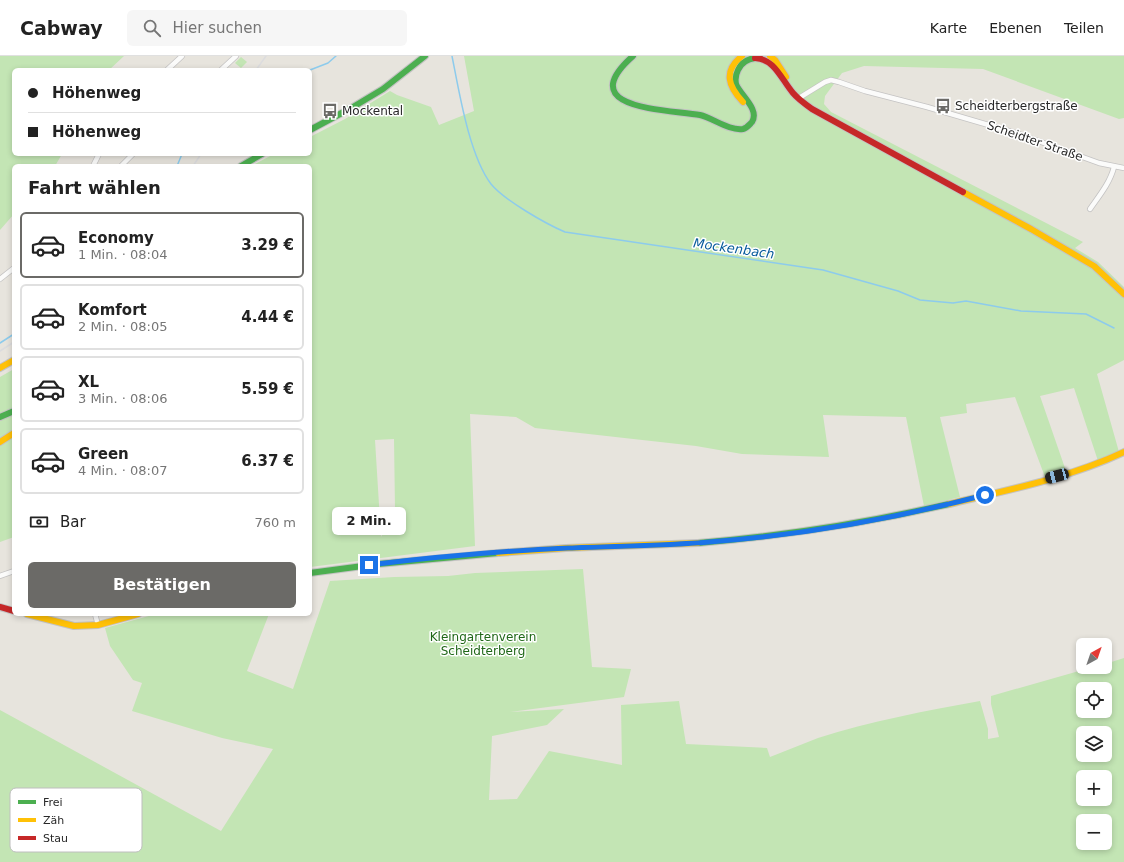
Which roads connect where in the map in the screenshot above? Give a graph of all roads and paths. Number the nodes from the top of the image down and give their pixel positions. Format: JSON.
{"nodes":[{"id":1,"x":182,"y":56,"type":"edge"},
{"id":2,"x":236,"y":56,"type":"edge"},
{"id":3,"x":425,"y":56,"type":"edge"},
{"id":4,"x":633,"y":56,"type":"edge"},
{"id":5,"x":742,"y":56,"type":"edge"},
{"id":6,"x":770,"y":56,"type":"edge"},
{"id":7,"x":169,"y":68,"type":"edge"},
{"id":8,"x":223,"y":68,"type":"edge"},
{"id":9,"x":799,"y":98,"type":"junction"},
{"id":10,"x":754,"y":113,"type":"junction"},
{"id":11,"x":312,"y":129,"type":"edge"},
{"id":12,"x":131,"y":156,"type":"edge"},
{"id":13,"x":258,"y":156,"type":"edge"},
{"id":14,"x":124,"y":164,"type":"edge"},
{"id":15,"x":244,"y":164,"type":"edge"},
{"id":16,"x":1114,"y":166,"type":"junction"},
{"id":17,"x":1124,"y":168,"type":"edge"},
{"id":18,"x":1090,"y":210,"type":"dead end"},
{"id":19,"x":12,"y":270,"type":"edge"},
{"id":20,"x":0,"y":279,"type":"edge"},
{"id":21,"x":1124,"y":294,"type":"edge"},
{"id":22,"x":12,"y":361,"type":"edge"},
{"id":23,"x":0,"y":368,"type":"edge"},
{"id":24,"x":12,"y":412,"type":"edge"},
{"id":25,"x":0,"y":417,"type":"edge"},
{"id":26,"x":12,"y":434,"type":"edge"},
{"id":27,"x":0,"y":442,"type":"edge"},
{"id":28,"x":1124,"y":452,"type":"edge"},
{"id":29,"x":12,"y":572,"type":"edge"},
{"id":30,"x":312,"y":573,"type":"edge"},
{"id":31,"x":0,"y":576,"type":"edge"},
{"id":32,"x":0,"y":607,"type":"edge"},
{"id":33,"x":12,"y":610,"type":"edge"},
{"id":34,"x":35,"y":616,"type":"edge"},
{"id":35,"x":96,"y":616,"type":"edge"},
{"id":36,"x":130,"y":616,"type":"edge"},
{"id":37,"x":98,"y":624,"type":"junction"}],
"edges":[{"from":1,"to":7,"type":"street"},
{"from":2,"to":8,"type":"street"},
{"from":3,"to":11,"type":"street"},
{"from":4,"to":10,"type":"street"},
{"from":5,"to":10,"type":"street"},
{"from":6,"to":9,"type":"street"},
{"from":9,"to":10,"type":"street"},
{"from":9,"to":16,"type":"street","name":"Scheidter Straße"},
{"from":9,"to":21,"type":"street"},
{"from":12,"to":14,"type":"street"},
{"from":13,"to":15,"type":"street"},
{"from":16,"to":17,"type":"street","name":"Scheidter Straße"},
{"from":16,"to":18,"type":"street"},
{"from":19,"to":20,"type":"street"},
{"from":22,"to":23,"type":"street"},
{"from":24,"to":25,"type":"street"},
{"from":26,"to":27,"type":"street"},
{"from":28,"to":30,"type":"street"},
{"from":29,"to":31,"type":"street"},
{"from":32,"to":33,"type":"street"},
{"from":34,"to":37,"type":"street"},
{"from":35,"to":37,"type":"street"},
{"from":36,"to":37,"type":"street"}]}
